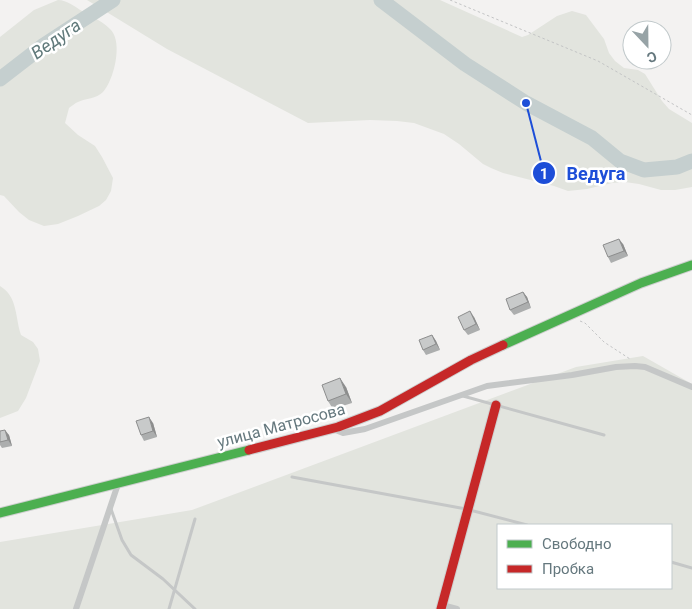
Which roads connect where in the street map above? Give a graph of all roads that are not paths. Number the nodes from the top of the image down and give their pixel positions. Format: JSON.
{"nodes":[{"id":1,"x":692,"y":265,"type":"edge"},
{"id":2,"x":692,"y":386,"type":"edge"},
{"id":3,"x":460,"y":396,"type":"junction"},
{"id":4,"x":496,"y":405,"type":"junction"},
{"id":5,"x":332,"y":429,"type":"junction"},
{"id":6,"x":604,"y":435,"type":"dead end"},
{"id":7,"x":292,"y":477,"type":"dead end"},
{"id":8,"x":118,"y":484,"type":"junction"},
{"id":9,"x":110,"y":506,"type":"junction"},
{"id":10,"x":468,"y":510,"type":"junction"},
{"id":11,"x":0,"y":514,"type":"edge"},
{"id":12,"x":196,"y":519,"type":"dead end"},
{"id":13,"x":523,"y":524,"type":"edge"},
{"id":14,"x":672,"y":562,"type":"edge"},
{"id":15,"x":692,"y":568,"type":"edge"},
{"id":16,"x":175,"y":591,"type":"junction"},
{"id":17,"x":441,"y":607,"type":"edge"},
{"id":18,"x":76,"y":609,"type":"edge"},
{"id":19,"x":170,"y":609,"type":"edge"},
{"id":20,"x":195,"y":609,"type":"edge"},
{"id":21,"x":457,"y":609,"type":"edge"}],
"edges":[{"from":1,"to":5,"type":"street","name":"улица Матросова"},
{"from":2,"to":3,"type":"street"},
{"from":3,"to":4,"type":"lane"},
{"from":3,"to":5,"type":"street"},
{"from":4,"to":6,"type":"lane"},
{"from":4,"to":10,"type":"street"},
{"from":5,"to":8,"type":"street","name":"улица Матросова"},
{"from":7,"to":10,"type":"lane"},
{"from":8,"to":9,"type":"street"},
{"from":8,"to":11,"type":"street","name":"улица Матросова"},
{"from":9,"to":16,"type":"lane"},
{"from":9,"to":18,"type":"street"},
{"from":10,"to":13,"type":"lane"},
{"from":10,"to":17,"type":"street"},
{"from":12,"to":16,"type":"lane"},
{"from":14,"to":15,"type":"lane"},
{"from":16,"to":19,"type":"lane"},
{"from":16,"to":20,"type":"lane"},
{"from":17,"to":21,"type":"street"}]}
